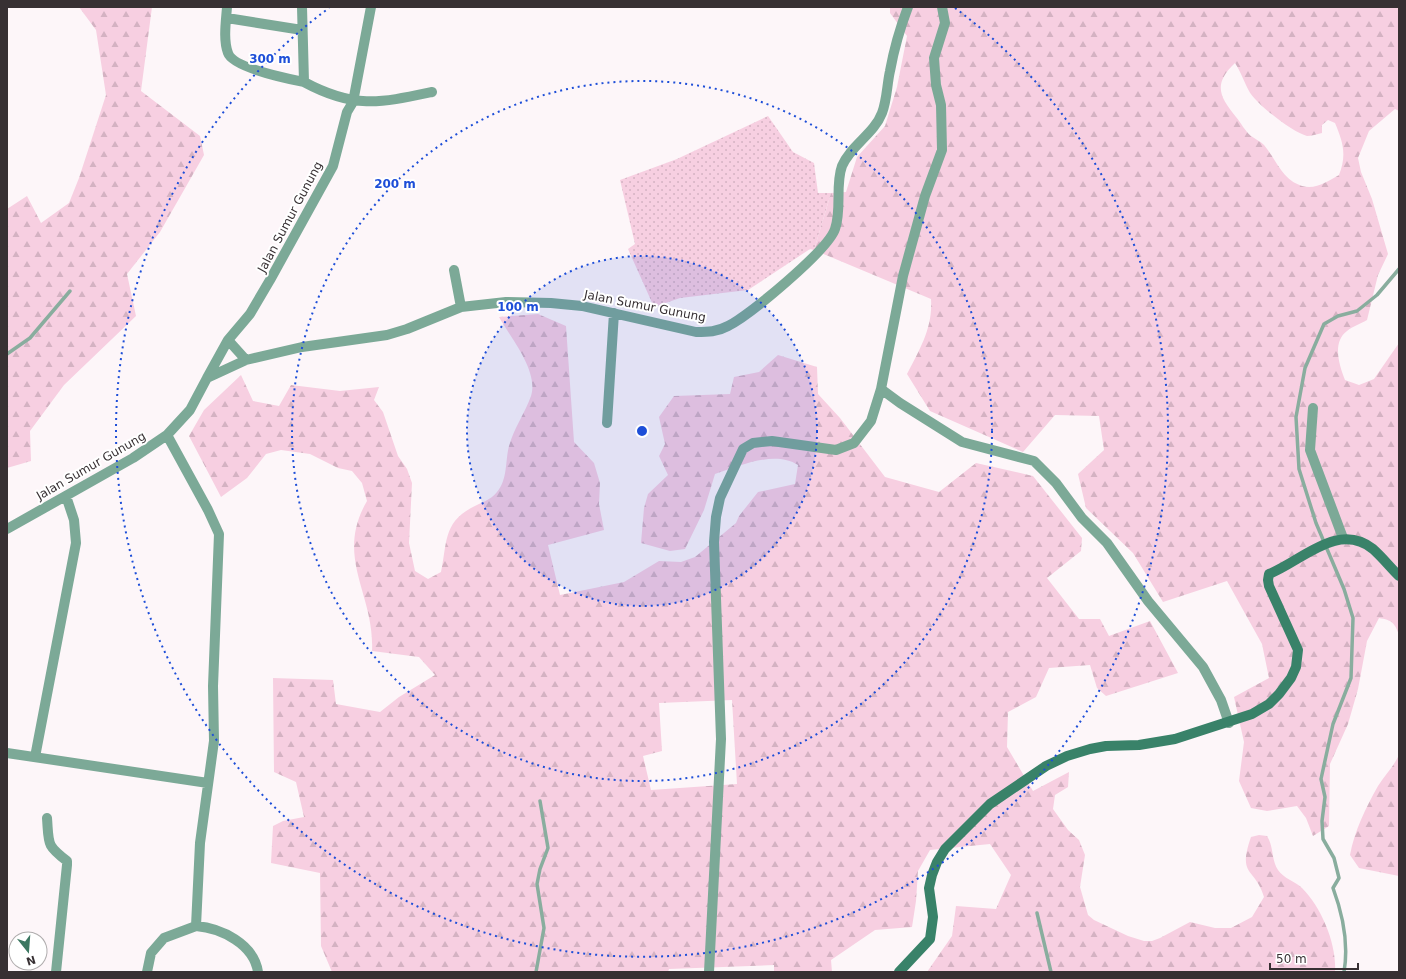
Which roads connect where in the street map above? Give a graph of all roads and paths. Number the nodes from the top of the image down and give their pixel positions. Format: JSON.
{"nodes":[{"id":1,"x":227,"y":7,"type":"edge"},
{"id":2,"x":302,"y":7,"type":"edge"},
{"id":3,"x":371,"y":7,"type":"edge"},
{"id":4,"x":908,"y":7,"type":"edge"},
{"id":5,"x":942,"y":7,"type":"edge"},
{"id":6,"x":226,"y":18,"type":"junction"},
{"id":7,"x":302,"y":30,"type":"junction"},
{"id":8,"x":304,"y":82,"type":"junction"},
{"id":9,"x":432,"y":92,"type":"dead end"},
{"id":10,"x":353,"y":102,"type":"junction"},
{"id":11,"x":454,"y":270,"type":"dead end"},
{"id":12,"x":461,"y":307,"type":"junction"},
{"id":13,"x":614,"y":313,"type":"junction"},
{"id":14,"x":228,"y":340,"type":"junction"},
{"id":15,"x":246,"y":360,"type":"junction"},
{"id":16,"x":207,"y":378,"type":"junction"},
{"id":17,"x":881,"y":389,"type":"junction"},
{"id":18,"x":1313,"y":408,"type":"dead end"},
{"id":19,"x":607,"y":423,"type":"dead end"},
{"id":20,"x":167,"y":436,"type":"junction"},
{"id":21,"x":66,"y":496,"type":"junction"},
{"id":22,"x":7,"y":529,"type":"edge"},
{"id":23,"x":1343,"y":538,"type":"junction"},
{"id":24,"x":1399,"y":576,"type":"edge"},
{"id":25,"x":1229,"y":723,"type":"junction"},
{"id":26,"x":7,"y":753,"type":"edge"},
{"id":27,"x":34,"y":757,"type":"junction"},
{"id":28,"x":208,"y":783,"type":"junction"},
{"id":29,"x":47,"y":818,"type":"dead end"},
{"id":30,"x":196,"y":926,"type":"junction"},
{"id":31,"x":56,"y":972,"type":"edge"},
{"id":32,"x":147,"y":972,"type":"edge"},
{"id":33,"x":258,"y":972,"type":"edge"},
{"id":34,"x":709,"y":972,"type":"edge"},
{"id":35,"x":899,"y":972,"type":"edge"}],
"edges":[{"from":1,"to":6,"type":"street"},
{"from":2,"to":7,"type":"street"},
{"from":3,"to":10,"type":"street","name":"Jalan Sumur Gunung"},
{"from":4,"to":13,"type":"street","name":"Jalan Sumur Gunung"},
{"from":5,"to":17,"type":"street"},
{"from":6,"to":7,"type":"street"},
{"from":6,"to":8,"type":"street"},
{"from":7,"to":8,"type":"street"},
{"from":8,"to":10,"type":"street"},
{"from":9,"to":10,"type":"street"},
{"from":10,"to":14,"type":"street","name":"Jalan Sumur Gunung"},
{"from":11,"to":12,"type":"street"},
{"from":12,"to":13,"type":"street","name":"Jalan Sumur Gunung"},
{"from":12,"to":15,"type":"street","name":"Jalan Sumur Gunung"},
{"from":13,"to":19,"type":"street"},
{"from":14,"to":15,"type":"street"},
{"from":14,"to":16,"type":"street","name":"Jalan Sumur Gunung"},
{"from":15,"to":16,"type":"street","name":"Jalan Sumur Gunung"},
{"from":16,"to":20,"type":"street","name":"Jalan Sumur Gunung"},
{"from":17,"to":25,"type":"street"},
{"from":17,"to":34,"type":"street"},
{"from":18,"to":23,"type":"street"},
{"from":20,"to":21,"type":"street","name":"Jalan Sumur Gunung"},
{"from":20,"to":28,"type":"street"},
{"from":21,"to":22,"type":"street","name":"Jalan Sumur Gunung"},
{"from":21,"to":27,"type":"street"},
{"from":23,"to":24,"type":"street"},
{"from":23,"to":25,"type":"street"},
{"from":25,"to":35,"type":"street"},
{"from":26,"to":27,"type":"street"},
{"from":27,"to":28,"type":"street"},
{"from":28,"to":30,"type":"street"},
{"from":29,"to":31,"type":"street"},
{"from":30,"to":32,"type":"street"},
{"from":30,"to":33,"type":"street"}]}
